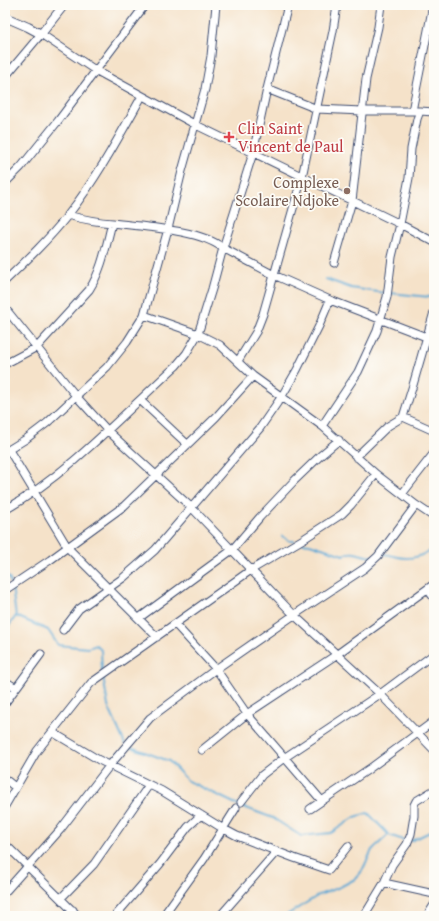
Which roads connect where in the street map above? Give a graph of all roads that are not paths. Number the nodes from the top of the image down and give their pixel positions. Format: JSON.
{"nodes":[{"id":1,"x":64,"y":5,"type":"edge"},
{"id":2,"x":145,"y":5,"type":"edge"},
{"id":3,"x":216,"y":5,"type":"edge"},
{"id":4,"x":288,"y":5,"type":"edge"},
{"id":5,"x":337,"y":5,"type":"edge"},
{"id":6,"x":381,"y":5,"type":"edge"},
{"id":7,"x":432,"y":5,"type":"edge"},
{"id":8,"x":5,"y":17,"type":"edge"},
{"id":9,"x":41,"y":34,"type":"junction"},
{"id":10,"x":95,"y":70,"type":"junction"},
{"id":11,"x":5,"y":77,"type":"edge"},
{"id":12,"x":267,"y":89,"type":"junction"},
{"id":13,"x":142,"y":96,"type":"junction"},
{"id":14,"x":317,"y":109,"type":"junction"},
{"id":15,"x":362,"y":111,"type":"junction"},
{"id":16,"x":412,"y":111,"type":"junction"},
{"id":17,"x":420,"y":111,"type":"junction"},
{"id":18,"x":434,"y":112,"type":"edge"},
{"id":19,"x":196,"y":126,"type":"junction"},
{"id":20,"x":253,"y":153,"type":"junction"},
{"id":21,"x":302,"y":177,"type":"junction"},
{"id":22,"x":5,"y":183,"type":"edge"},
{"id":23,"x":352,"y":201,"type":"junction"},
{"id":24,"x":67,"y":215,"type":"junction"},
{"id":25,"x":112,"y":223,"type":"junction"},
{"id":26,"x":400,"y":224,"type":"junction"},
{"id":27,"x":168,"y":229,"type":"junction"},
{"id":28,"x":434,"y":242,"type":"edge"},
{"id":29,"x":222,"y":248,"type":"junction"},
{"id":30,"x":334,"y":263,"type":"dead end"},
{"id":31,"x":274,"y":275,"type":"junction"},
{"id":32,"x":5,"y":281,"type":"edge"},
{"id":33,"x":330,"y":300,"type":"junction"},
{"id":34,"x":5,"y":308,"type":"edge"},
{"id":35,"x":434,"y":312,"type":"edge"},
{"id":36,"x":144,"y":315,"type":"junction"},
{"id":37,"x":380,"y":319,"type":"junction"},
{"id":38,"x":198,"y":334,"type":"junction"},
{"id":39,"x":431,"y":339,"type":"edge"},
{"id":40,"x":37,"y":347,"type":"junction"},
{"id":41,"x":238,"y":361,"type":"junction"},
{"id":42,"x":5,"y":364,"type":"edge"},
{"id":43,"x":253,"y":376,"type":"junction"},
{"id":44,"x":76,"y":396,"type":"junction"},
{"id":45,"x":282,"y":396,"type":"junction"},
{"id":46,"x":140,"y":400,"type":"junction"},
{"id":47,"x":403,"y":417,"type":"junction"},
{"id":48,"x":322,"y":426,"type":"junction"},
{"id":49,"x":108,"y":431,"type":"junction"},
{"id":50,"x":434,"y":431,"type":"edge"},
{"id":51,"x":339,"y":440,"type":"junction"},
{"id":52,"x":187,"y":444,"type":"junction"},
{"id":53,"x":7,"y":451,"type":"edge"},
{"id":54,"x":434,"y":453,"type":"edge"},
{"id":55,"x":356,"y":457,"type":"junction"},
{"id":56,"x":156,"y":474,"type":"junction"},
{"id":57,"x":376,"y":474,"type":"junction"},
{"id":58,"x":34,"y":492,"type":"junction"},
{"id":59,"x":402,"y":494,"type":"junction"},
{"id":60,"x":416,"y":505,"type":"junction"},
{"id":61,"x":192,"y":508,"type":"junction"},
{"id":62,"x":5,"y":510,"type":"edge"},
{"id":63,"x":434,"y":516,"type":"edge"},
{"id":64,"x":68,"y":548,"type":"junction"},
{"id":65,"x":232,"y":550,"type":"junction"},
{"id":66,"x":251,"y":570,"type":"junction"},
{"id":67,"x":434,"y":584,"type":"edge"},
{"id":68,"x":10,"y":587,"type":"edge"},
{"id":69,"x":109,"y":589,"type":"junction"},
{"id":70,"x":428,"y":590,"type":"junction"},
{"id":71,"x":434,"y":598,"type":"edge"},
{"id":72,"x":294,"y":615,"type":"junction"},
{"id":73,"x":139,"y":618,"type":"junction"},
{"id":74,"x":176,"y":624,"type":"junction"},
{"id":75,"x":63,"y":630,"type":"dead end"},
{"id":76,"x":157,"y":637,"type":"junction"},
{"id":77,"x":41,"y":654,"type":"dead end"},
{"id":78,"x":434,"y":654,"type":"edge"},
{"id":79,"x":336,"y":655,"type":"junction"},
{"id":80,"x":216,"y":669,"type":"junction"},
{"id":81,"x":5,"y":681,"type":"edge"},
{"id":82,"x":16,"y":688,"type":"junction"},
{"id":83,"x":380,"y":694,"type":"junction"},
{"id":84,"x":5,"y":703,"type":"edge"},
{"id":85,"x":247,"y":714,"type":"junction"},
{"id":86,"x":434,"y":722,"type":"edge"},
{"id":87,"x":52,"y":732,"type":"junction"},
{"id":88,"x":417,"y":734,"type":"junction"},
{"id":89,"x":202,"y":750,"type":"dead end"},
{"id":90,"x":434,"y":750,"type":"edge"},
{"id":91,"x":284,"y":758,"type":"junction"},
{"id":92,"x":110,"y":765,"type":"junction"},
{"id":93,"x":5,"y":779,"type":"edge"},
{"id":94,"x":149,"y":785,"type":"junction"},
{"id":95,"x":15,"y":787,"type":"junction"},
{"id":96,"x":434,"y":790,"type":"edge"},
{"id":97,"x":322,"y":801,"type":"junction"},
{"id":98,"x":241,"y":802,"type":"dead end"},
{"id":99,"x":5,"y":806,"type":"edge"},
{"id":100,"x":236,"y":808,"type":"dead end"},
{"id":101,"x":310,"y":809,"type":"dead end"},
{"id":102,"x":201,"y":815,"type":"junction"},
{"id":103,"x":222,"y":828,"type":"junction"},
{"id":104,"x":5,"y":844,"type":"edge"},
{"id":105,"x":348,"y":846,"type":"dead end"},
{"id":106,"x":277,"y":852,"type":"junction"},
{"id":107,"x":29,"y":866,"type":"junction"},
{"id":108,"x":384,"y":883,"type":"junction"},
{"id":109,"x":5,"y":892,"type":"edge"},
{"id":110,"x":434,"y":894,"type":"edge"},
{"id":111,"x":61,"y":898,"type":"junction"},
{"id":112,"x":434,"y":905,"type":"edge"},
{"id":113,"x":75,"y":913,"type":"edge"},
{"id":114,"x":66,"y":916,"type":"edge"},
{"id":115,"x":115,"y":916,"type":"edge"},
{"id":116,"x":163,"y":916,"type":"edge"},
{"id":117,"x":220,"y":916,"type":"edge"},
{"id":118,"x":364,"y":916,"type":"edge"},
{"id":119,"x":427,"y":916,"type":"edge"}],
"edges":[{"from":1,"to":9,"type":"street"},
{"from":2,"to":10,"type":"street"},
{"from":3,"to":19,"type":"street"},
{"from":4,"to":12,"type":"street"},
{"from":5,"to":14,"type":"street"},
{"from":6,"to":15,"type":"street"},
{"from":7,"to":16,"type":"street"},
{"from":8,"to":9,"type":"street"},
{"from":9,"to":10,"type":"street"},
{"from":9,"to":11,"type":"street"},
{"from":10,"to":13,"type":"street"},
{"from":10,"to":22,"type":"street"},
{"from":12,"to":14,"type":"street"},
{"from":12,"to":20,"type":"street"},
{"from":13,"to":19,"type":"street"},
{"from":13,"to":24,"type":"street"},
{"from":14,"to":15,"type":"street"},
{"from":14,"to":21,"type":"street"},
{"from":15,"to":16,"type":"street"},
{"from":15,"to":23,"type":"street"},
{"from":16,"to":17,"type":"street"},
{"from":17,"to":18,"type":"street"},
{"from":17,"to":26,"type":"street"},
{"from":19,"to":20,"type":"street"},
{"from":19,"to":27,"type":"street"},
{"from":20,"to":21,"type":"street"},
{"from":20,"to":29,"type":"street"},
{"from":21,"to":23,"type":"street"},
{"from":21,"to":31,"type":"street"},
{"from":23,"to":26,"type":"street"},
{"from":23,"to":30,"type":"street"},
{"from":24,"to":25,"type":"street"},
{"from":24,"to":32,"type":"street"},
{"from":25,"to":27,"type":"street"},
{"from":25,"to":40,"type":"street"},
{"from":26,"to":28,"type":"street"},
{"from":26,"to":37,"type":"street"},
{"from":27,"to":29,"type":"street"},
{"from":27,"to":36,"type":"street"},
{"from":29,"to":31,"type":"street"},
{"from":29,"to":38,"type":"street"},
{"from":31,"to":33,"type":"street"},
{"from":31,"to":41,"type":"street"},
{"from":33,"to":37,"type":"street"},
{"from":33,"to":45,"type":"street"},
{"from":34,"to":40,"type":"street"},
{"from":35,"to":39,"type":"street"},
{"from":36,"to":38,"type":"street"},
{"from":36,"to":44,"type":"street"},
{"from":37,"to":39,"type":"street"},
{"from":37,"to":48,"type":"street"},
{"from":38,"to":41,"type":"street"},
{"from":38,"to":46,"type":"street"},
{"from":39,"to":47,"type":"street"},
{"from":40,"to":42,"type":"street"},
{"from":40,"to":44,"type":"street"},
{"from":41,"to":43,"type":"street"},
{"from":43,"to":45,"type":"street"},
{"from":43,"to":52,"type":"street"},
{"from":44,"to":49,"type":"street"},
{"from":44,"to":53,"type":"street"},
{"from":45,"to":48,"type":"street"},
{"from":45,"to":61,"type":"street"},
{"from":46,"to":49,"type":"street"},
{"from":46,"to":52,"type":"street"},
{"from":47,"to":50,"type":"street"},
{"from":47,"to":55,"type":"street"},
{"from":48,"to":51,"type":"street"},
{"from":49,"to":56,"type":"street"},
{"from":49,"to":58,"type":"street"},
{"from":51,"to":55,"type":"street"},
{"from":51,"to":65,"type":"street"},
{"from":52,"to":56,"type":"street"},
{"from":53,"to":58,"type":"street"},
{"from":54,"to":59,"type":"street"},
{"from":55,"to":57,"type":"street"},
{"from":56,"to":61,"type":"street"},
{"from":56,"to":64,"type":"street"},
{"from":57,"to":59,"type":"street"},
{"from":57,"to":66,"type":"street"},
{"from":58,"to":62,"type":"street"},
{"from":58,"to":64,"type":"street"},
{"from":59,"to":60,"type":"street"},
{"from":60,"to":63,"type":"street"},
{"from":60,"to":72,"type":"street"},
{"from":61,"to":65,"type":"street"},
{"from":61,"to":69,"type":"street"},
{"from":64,"to":68,"type":"street"},
{"from":64,"to":69,"type":"street"},
{"from":65,"to":66,"type":"street"},
{"from":65,"to":73,"type":"street"},
{"from":66,"to":72,"type":"street"},
{"from":66,"to":74,"type":"street"},
{"from":67,"to":70,"type":"street"},
{"from":69,"to":73,"type":"street"},
{"from":69,"to":75,"type":"street"},
{"from":70,"to":71,"type":"street"},
{"from":70,"to":79,"type":"street"},
{"from":72,"to":79,"type":"street"},
{"from":72,"to":80,"type":"street"},
{"from":73,"to":76,"type":"street"},
{"from":74,"to":76,"type":"street"},
{"from":74,"to":80,"type":"street"},
{"from":76,"to":87,"type":"street"},
{"from":77,"to":82,"type":"street"},
{"from":78,"to":83,"type":"street"},
{"from":79,"to":83,"type":"street"},
{"from":79,"to":85,"type":"street"},
{"from":80,"to":85,"type":"street"},
{"from":80,"to":92,"type":"street"},
{"from":81,"to":82,"type":"street"},
{"from":82,"to":84,"type":"street"},
{"from":83,"to":88,"type":"street"},
{"from":83,"to":91,"type":"street"},
{"from":85,"to":89,"type":"street"},
{"from":85,"to":91,"type":"street"},
{"from":86,"to":88,"type":"street"},
{"from":87,"to":92,"type":"street"},
{"from":87,"to":95,"type":"street"},
{"from":88,"to":90,"type":"street"},
{"from":88,"to":97,"type":"street"},
{"from":91,"to":97,"type":"street"},
{"from":91,"to":98,"type":"street"},
{"from":92,"to":94,"type":"street"},
{"from":92,"to":107,"type":"street"},
{"from":93,"to":95,"type":"street"},
{"from":94,"to":102,"type":"street"},
{"from":94,"to":111,"type":"street"},
{"from":95,"to":99,"type":"street"},
{"from":96,"to":108,"type":"street"},
{"from":97,"to":101,"type":"street"},
{"from":100,"to":103,"type":"street"},
{"from":102,"to":103,"type":"street"},
{"from":102,"to":115,"type":"street"},
{"from":103,"to":106,"type":"street"},
{"from":103,"to":116,"type":"street"},
{"from":104,"to":107,"type":"street"},
{"from":105,"to":106,"type":"street"},
{"from":106,"to":117,"type":"street"},
{"from":107,"to":109,"type":"street"},
{"from":107,"to":111,"type":"street"},
{"from":108,"to":110,"type":"street"},
{"from":108,"to":118,"type":"street"},
{"from":111,"to":113,"type":"street"},
{"from":112,"to":119,"type":"street"},
{"from":113,"to":114,"type":"street"}]}
